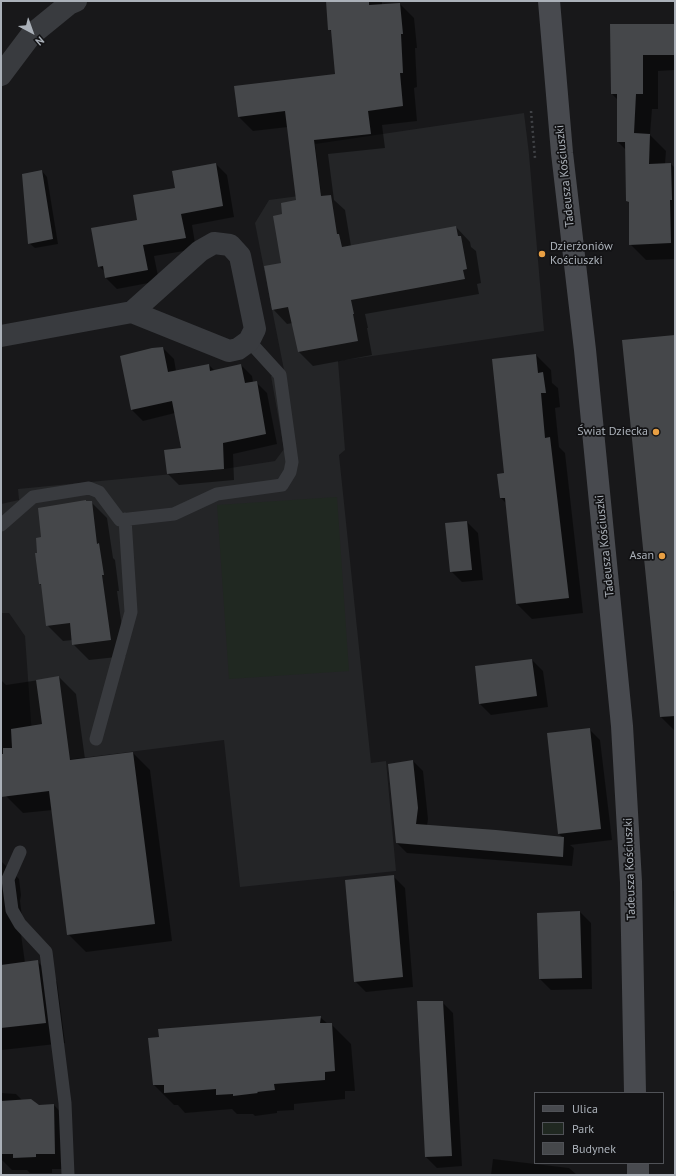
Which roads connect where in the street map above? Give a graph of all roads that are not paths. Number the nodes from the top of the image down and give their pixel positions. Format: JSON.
{"nodes":[{"id":1,"x":76,"y":1,"type":"edge"},
{"id":2,"x":549,"y":1,"type":"edge"},
{"id":3,"x":1,"y":75,"type":"edge"},
{"id":4,"x":132,"y":312,"type":"junction"},
{"id":5,"x":1,"y":336,"type":"edge"},
{"id":6,"x":249,"y":340,"type":"junction"},
{"id":7,"x":124,"y":520,"type":"junction"},
{"id":8,"x":1,"y":525,"type":"edge"},
{"id":9,"x":96,"y":739,"type":"dead end"},
{"id":10,"x":20,"y":852,"type":"dead end"},
{"id":11,"x":635,"y":1092,"type":"edge"},
{"id":12,"x":638,"y":1164,"type":"edge"},
{"id":13,"x":68,"y":1175,"type":"edge"},
{"id":14,"x":638,"y":1175,"type":"edge"}],
"edges":[{"from":1,"to":3,"type":"street"},
{"from":2,"to":11,"type":"street","name":"Tadeusza Kościuszki"},
{"from":4,"to":5,"type":"street"},
{"from":4,"to":6,"type":"street"},
{"from":4,"to":6,"type":"street"},
{"from":6,"to":7,"type":"lane"},
{"from":7,"to":8,"type":"lane"},
{"from":7,"to":9,"type":"lane"},
{"from":10,"to":13,"type":"lane"},
{"from":12,"to":14,"type":"street"}]}
